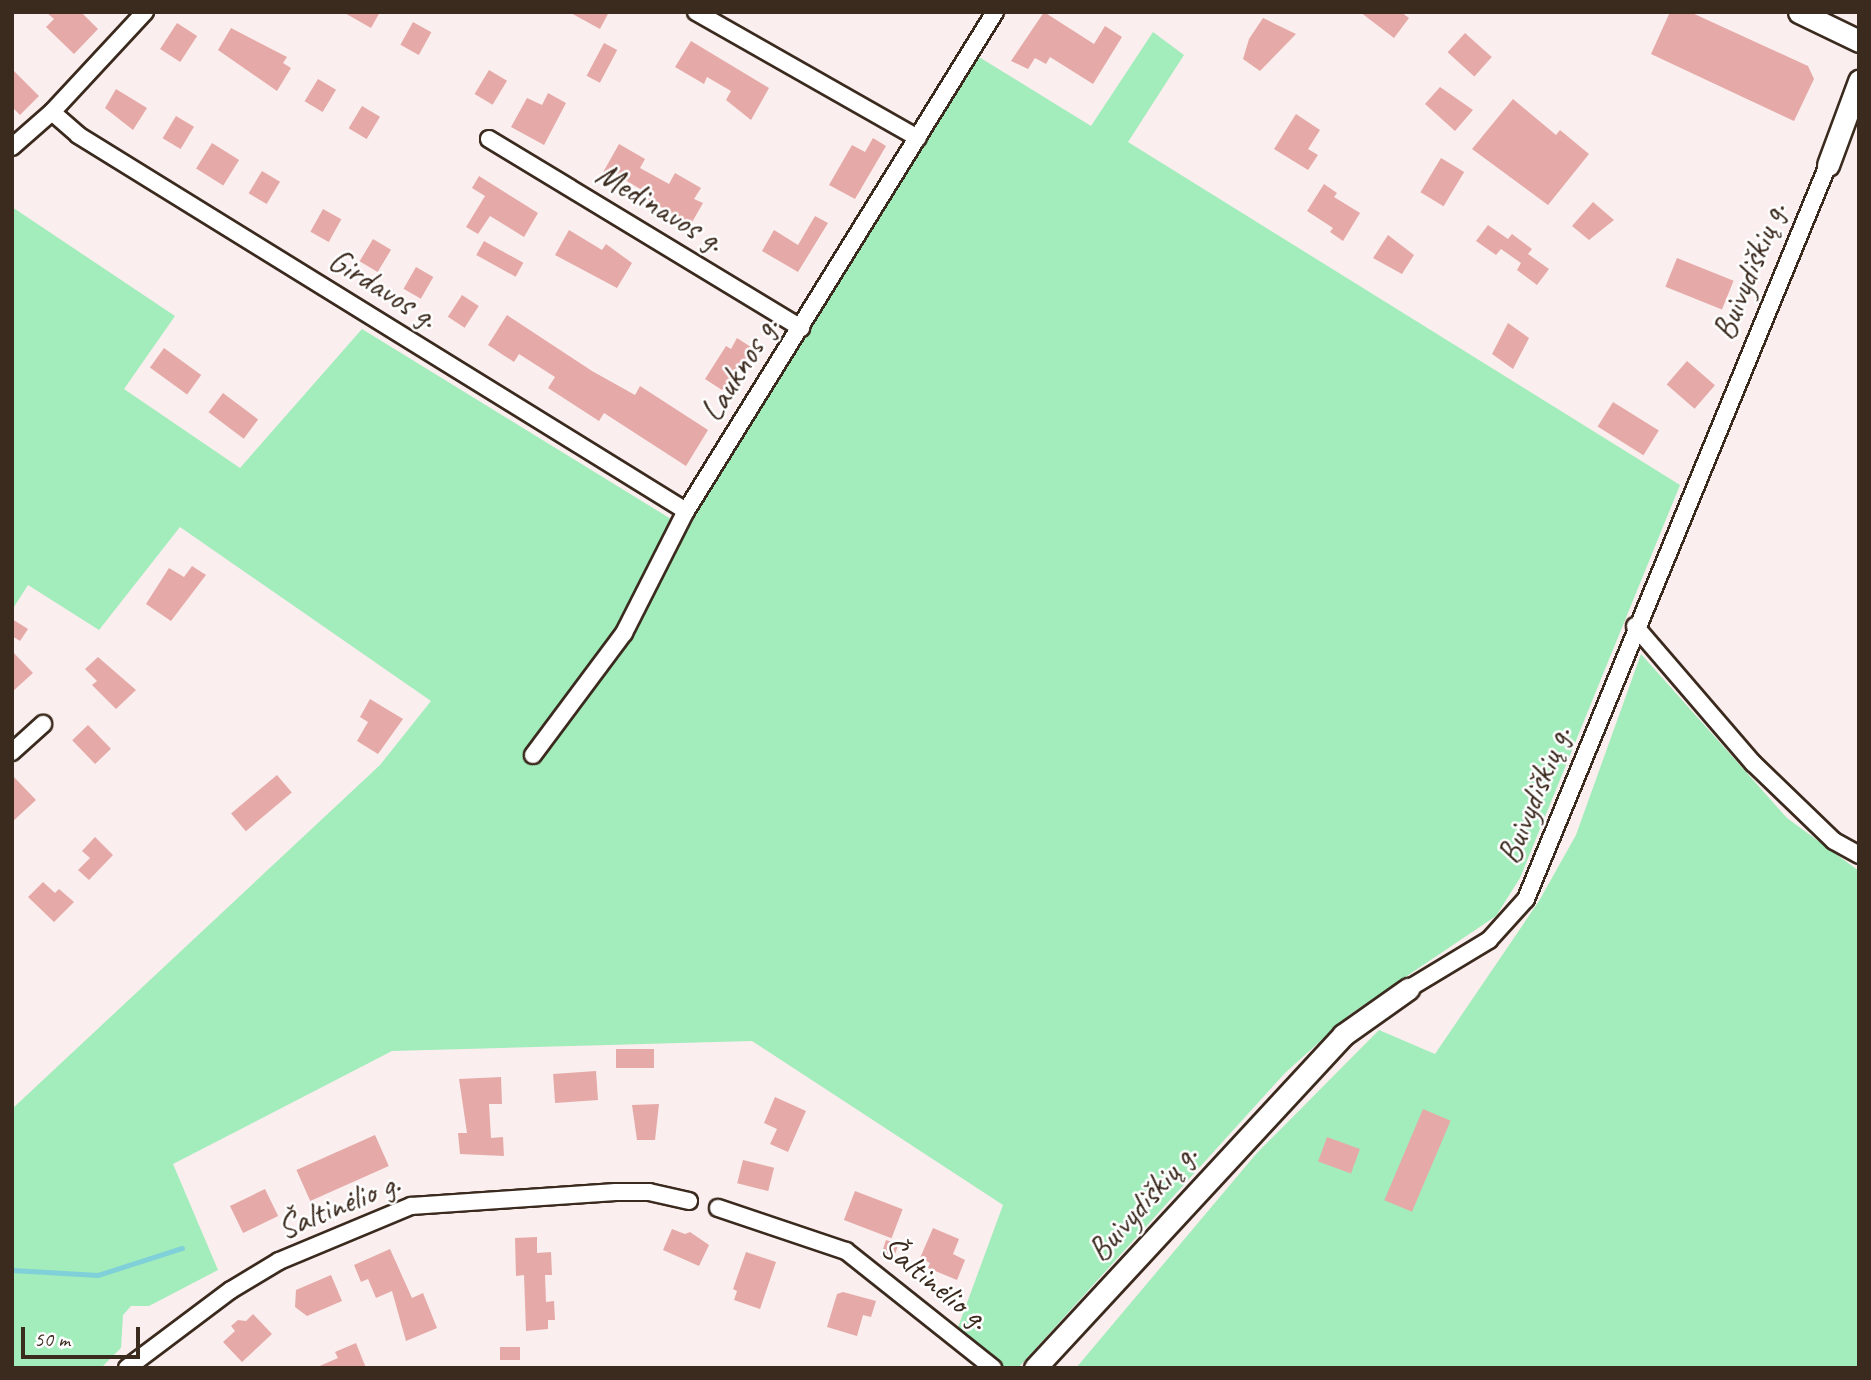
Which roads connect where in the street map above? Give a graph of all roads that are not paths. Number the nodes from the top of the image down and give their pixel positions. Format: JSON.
{"nodes":[{"id":1,"x":145,"y":12,"type":"edge"},
{"id":2,"x":696,"y":12,"type":"edge"},
{"id":3,"x":995,"y":12,"type":"edge"},
{"id":4,"x":1799,"y":12,"type":"edge"},
{"id":5,"x":1859,"y":41,"type":"edge"},
{"id":6,"x":1859,"y":81,"type":"edge"},
{"id":7,"x":52,"y":112,"type":"junction"},
{"id":8,"x":918,"y":138,"type":"junction"},
{"id":9,"x":489,"y":139,"type":"dead end"},
{"id":10,"x":12,"y":147,"type":"edge"},
{"id":11,"x":1828,"y":164,"type":"joint"},
{"id":12,"x":801,"y":328,"type":"junction"},
{"id":13,"x":686,"y":511,"type":"junction"},
{"id":14,"x":1635,"y":626,"type":"junction"},
{"id":15,"x":43,"y":724,"type":"dead end"},
{"id":16,"x":12,"y":752,"type":"edge"},
{"id":17,"x":533,"y":755,"type":"dead end"},
{"id":18,"x":1859,"y":855,"type":"edge"},
{"id":19,"x":1408,"y":989,"type":"joint"},
{"id":20,"x":689,"y":1201,"type":"dead end"},
{"id":21,"x":718,"y":1208,"type":"dead end"},
{"id":22,"x":127,"y":1368,"type":"edge"},
{"id":23,"x":993,"y":1368,"type":"edge"},
{"id":24,"x":1035,"y":1368,"type":"edge"}],
"edges":[{"from":1,"to":7,"type":"street"},
{"from":2,"to":8,"type":"street"},
{"from":3,"to":8,"type":"street","name":"Lauknos g."},
{"from":4,"to":5,"type":"main road"},
{"from":6,"to":11,"type":"main road","name":"Buivydiškių g."},
{"from":7,"to":10,"type":"street"},
{"from":7,"to":13,"type":"street","name":"Girdavos g."},
{"from":8,"to":12,"type":"street","name":"Lauknos g."},
{"from":9,"to":12,"type":"street","name":"Medinavos g."},
{"from":11,"to":14,"type":"street","name":"Buivydiškių g."},
{"from":12,"to":13,"type":"street","name":"Lauknos g."},
{"from":13,"to":17,"type":"street","name":"Lauknos g."},
{"from":14,"to":18,"type":"street"},
{"from":14,"to":19,"type":"street","name":"Buivydiškių g."},
{"from":15,"to":16,"type":"street"},
{"from":19,"to":24,"type":"main road","name":"Buivydiškių g."},
{"from":20,"to":22,"type":"street","name":"Šaltinėlio g."},
{"from":21,"to":23,"type":"street","name":"Šaltinėlio g."}]}
